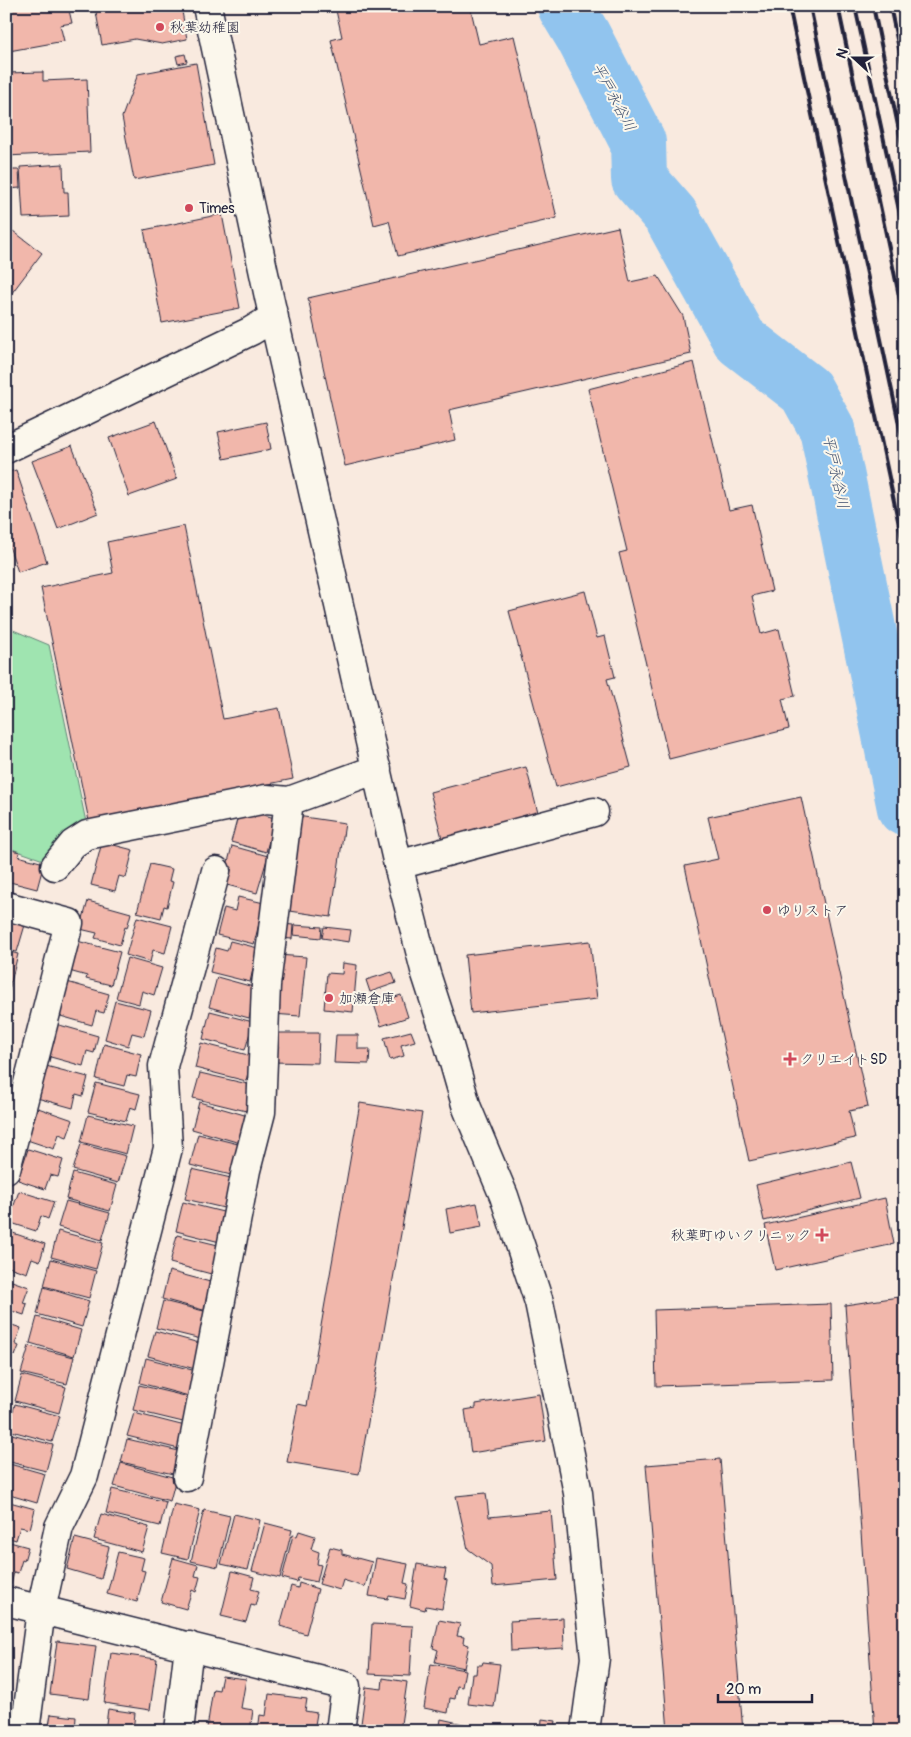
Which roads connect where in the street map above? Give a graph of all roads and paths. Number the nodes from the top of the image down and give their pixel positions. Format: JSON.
{"nodes":[{"id":1,"x":207,"y":6,"type":"edge"},
{"id":2,"x":274,"y":317,"type":"junction"},
{"id":3,"x":6,"y":448,"type":"edge"},
{"id":4,"x":377,"y":769,"type":"junction"},
{"id":5,"x":289,"y":801,"type":"junction"},
{"id":6,"x":594,"y":812,"type":"dead end"},
{"id":7,"x":398,"y":865,"type":"junction"},
{"id":8,"x":55,"y":866,"type":"dead end"},
{"id":9,"x":216,"y":871,"type":"dead end"},
{"id":10,"x":6,"y":906,"type":"edge"},
{"id":11,"x":6,"y":1169,"type":"edge"},
{"id":12,"x":186,"y":1477,"type":"dead end"},
{"id":13,"x":6,"y":1601,"type":"edge"},
{"id":14,"x":41,"y":1610,"type":"junction"},
{"id":15,"x":189,"y":1646,"type":"junction"},
{"id":16,"x":25,"y":1731,"type":"edge"},
{"id":17,"x":179,"y":1731,"type":"edge"},
{"id":18,"x":340,"y":1731,"type":"edge"},
{"id":19,"x":584,"y":1731,"type":"edge"}],
"edges":[{"from":1,"to":2,"type":"street"},
{"from":2,"to":3,"type":"street"},
{"from":2,"to":4,"type":"street"},
{"from":4,"to":5,"type":"street"},
{"from":4,"to":7,"type":"street"},
{"from":5,"to":8,"type":"street"},
{"from":5,"to":12,"type":"street"},
{"from":6,"to":7,"type":"street"},
{"from":7,"to":19,"type":"street"},
{"from":9,"to":14,"type":"street"},
{"from":10,"to":11,"type":"street"},
{"from":13,"to":14,"type":"street"},
{"from":14,"to":15,"type":"street"},
{"from":14,"to":16,"type":"street"},
{"from":15,"to":17,"type":"street"},
{"from":15,"to":18,"type":"street"}]}
